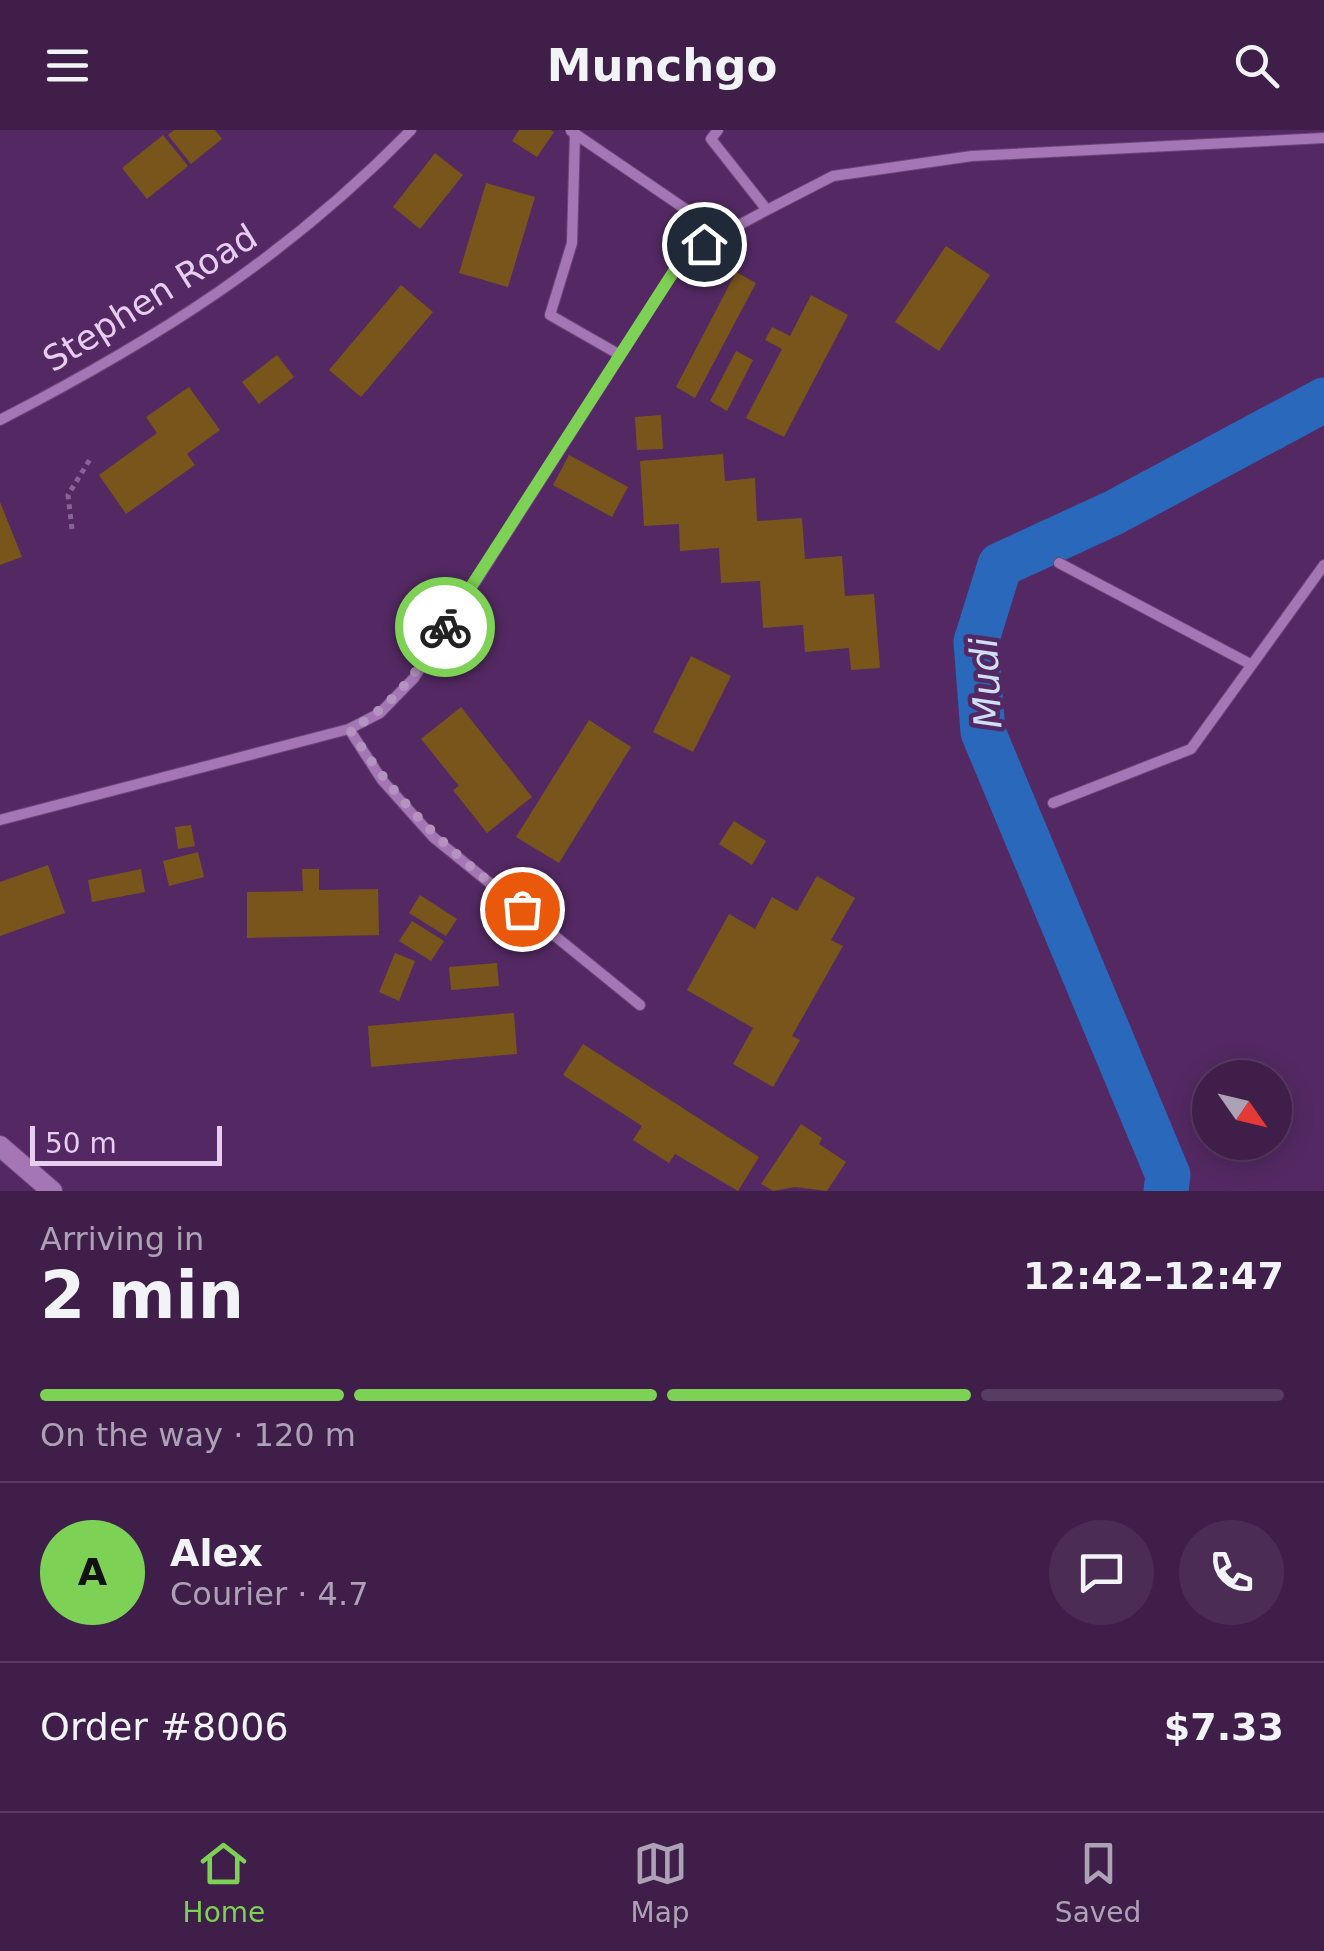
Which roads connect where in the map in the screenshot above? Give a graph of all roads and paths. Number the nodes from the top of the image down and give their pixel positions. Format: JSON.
{"nodes":[{"id":1,"x":412,"y":130,"type":"edge"},
{"id":2,"x":699,"y":130,"type":"edge"},
{"id":3,"x":573,"y":132,"type":"edge"},
{"id":4,"x":714,"y":134,"type":"edge"},
{"id":5,"x":1324,"y":138,"type":"edge"},
{"id":6,"x":767,"y":210,"type":"junction"},
{"id":7,"x":722,"y":234,"type":"junction"},
{"id":8,"x":620,"y":354,"type":"junction"},
{"id":9,"x":0,"y":420,"type":"edge"},
{"id":10,"x":92,"y":456,"type":"dead end"},
{"id":11,"x":72,"y":529,"type":"dead end"},
{"id":12,"x":1059,"y":563,"type":"dead end"},
{"id":13,"x":1324,"y":566,"type":"edge"},
{"id":14,"x":1252,"y":665,"type":"junction"},
{"id":15,"x":350,"y":730,"type":"junction"},
{"id":16,"x":1053,"y":802,"type":"dead end"},
{"id":17,"x":0,"y":820,"type":"edge"},
{"id":18,"x":640,"y":1005,"type":"dead end"},
{"id":19,"x":0,"y":1146,"type":"edge"},
{"id":20,"x":52,"y":1191,"type":"edge"}],
"edges":[{"from":1,"to":9,"type":"street","name":"Stephen Road"},
{"from":2,"to":4,"type":"street"},
{"from":3,"to":7,"type":"street"},
{"from":3,"to":8,"type":"street"},
{"from":4,"to":6,"type":"street"},
{"from":5,"to":6,"type":"street"},
{"from":6,"to":7,"type":"street"},
{"from":7,"to":8,"type":"street"},
{"from":8,"to":15,"type":"street"},
{"from":10,"to":11,"type":"path"},
{"from":12,"to":14,"type":"street"},
{"from":13,"to":14,"type":"street"},
{"from":14,"to":16,"type":"street"},
{"from":15,"to":17,"type":"street"},
{"from":15,"to":18,"type":"street"},
{"from":19,"to":20,"type":"street"}]}
